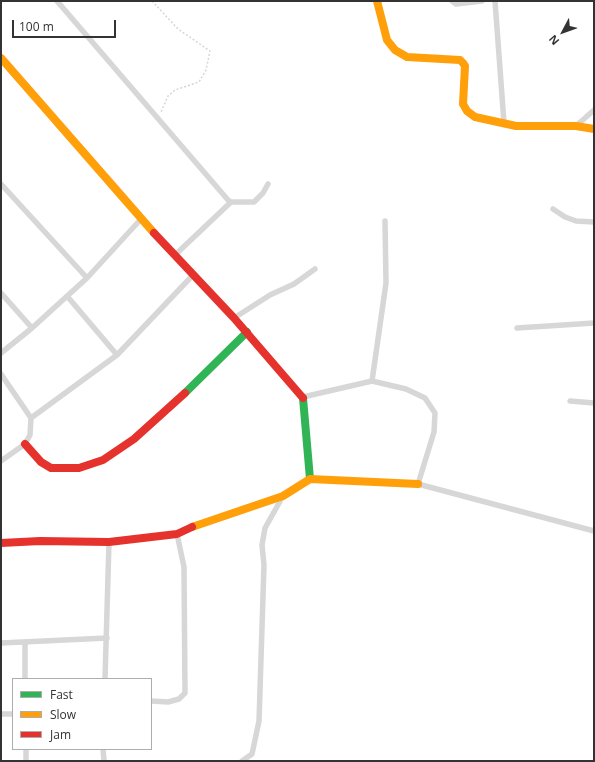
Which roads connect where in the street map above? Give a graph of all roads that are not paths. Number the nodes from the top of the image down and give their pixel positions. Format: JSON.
{"nodes":[{"id":1,"x":57,"y":1,"type":"edge"},
{"id":2,"x":377,"y":1,"type":"edge"},
{"id":3,"x":452,"y":1,"type":"edge"},
{"id":4,"x":482,"y":1,"type":"edge"},
{"id":5,"x":495,"y":1,"type":"edge"},
{"id":6,"x":1,"y":58,"type":"edge"},
{"id":7,"x":594,"y":110,"type":"edge"},
{"id":8,"x":504,"y":123,"type":"junction"},
{"id":9,"x":576,"y":126,"type":"junction"},
{"id":10,"x":594,"y":129,"type":"edge"},
{"id":11,"x":1,"y":184,"type":"edge"},
{"id":12,"x":268,"y":184,"type":"dead end"},
{"id":13,"x":231,"y":202,"type":"junction"},
{"id":14,"x":553,"y":209,"type":"dead end"},
{"id":15,"x":141,"y":219,"type":"junction"},
{"id":16,"x":385,"y":221,"type":"dead end"},
{"id":17,"x":594,"y":222,"type":"edge"},
{"id":18,"x":175,"y":255,"type":"junction"},
{"id":19,"x":315,"y":269,"type":"dead end"},
{"id":20,"x":193,"y":275,"type":"junction"},
{"id":21,"x":87,"y":278,"type":"junction"},
{"id":22,"x":1,"y":293,"type":"edge"},
{"id":23,"x":67,"y":296,"type":"junction"},
{"id":24,"x":234,"y":318,"type":"junction"},
{"id":25,"x":594,"y":324,"type":"edge"},
{"id":26,"x":32,"y":328,"type":"junction"},
{"id":27,"x":517,"y":328,"type":"dead end"},
{"id":28,"x":247,"y":332,"type":"junction"},
{"id":29,"x":1,"y":353,"type":"edge"},
{"id":30,"x":117,"y":355,"type":"junction"},
{"id":31,"x":1,"y":374,"type":"edge"},
{"id":32,"x":372,"y":381,"type":"junction"},
{"id":33,"x":303,"y":397,"type":"junction"},
{"id":34,"x":570,"y":401,"type":"dead end"},
{"id":35,"x":594,"y":403,"type":"edge"},
{"id":36,"x":31,"y":418,"type":"junction"},
{"id":37,"x":25,"y":444,"type":"junction"},
{"id":38,"x":1,"y":461,"type":"edge"},
{"id":39,"x":310,"y":479,"type":"junction"},
{"id":40,"x":418,"y":484,"type":"junction"},
{"id":41,"x":283,"y":496,"type":"junction"},
{"id":42,"x":594,"y":531,"type":"edge"},
{"id":43,"x":177,"y":534,"type":"junction"},
{"id":44,"x":109,"y":542,"type":"junction"},
{"id":45,"x":1,"y":543,"type":"edge"},
{"id":46,"x":107,"y":638,"type":"junction"},
{"id":47,"x":25,"y":642,"type":"junction"},
{"id":48,"x":1,"y":643,"type":"edge"},
{"id":49,"x":25,"y":678,"type":"edge"},
{"id":50,"x":106,"y":678,"type":"edge"},
{"id":51,"x":152,"y":701,"type":"edge"},
{"id":52,"x":1,"y":714,"type":"edge"},
{"id":53,"x":12,"y":714,"type":"edge"},
{"id":54,"x":26,"y":750,"type":"edge"},
{"id":55,"x":103,"y":750,"type":"edge"},
{"id":56,"x":26,"y":761,"type":"edge"},
{"id":57,"x":104,"y":761,"type":"edge"},
{"id":58,"x":242,"y":761,"type":"edge"}],
"edges":[{"from":1,"to":13,"type":"street"},
{"from":2,"to":8,"type":"street"},
{"from":3,"to":4,"type":"street"},
{"from":5,"to":8,"type":"street"},
{"from":6,"to":15,"type":"street"},
{"from":7,"to":9,"type":"street"},
{"from":8,"to":9,"type":"street"},
{"from":9,"to":10,"type":"street"},
{"from":11,"to":21,"type":"street"},
{"from":12,"to":13,"type":"street"},
{"from":13,"to":18,"type":"street"},
{"from":14,"to":17,"type":"street"},
{"from":15,"to":18,"type":"street"},
{"from":15,"to":21,"type":"street"},
{"from":16,"to":32,"type":"street"},
{"from":18,"to":20,"type":"street"},
{"from":19,"to":24,"type":"street"},
{"from":20,"to":24,"type":"street"},
{"from":20,"to":30,"type":"street"},
{"from":21,"to":23,"type":"street"},
{"from":22,"to":26,"type":"street"},
{"from":23,"to":26,"type":"street"},
{"from":23,"to":30,"type":"street"},
{"from":24,"to":28,"type":"street"},
{"from":25,"to":27,"type":"street"},
{"from":26,"to":29,"type":"street"},
{"from":28,"to":33,"type":"street"},
{"from":28,"to":37,"type":"street"},
{"from":30,"to":36,"type":"street"},
{"from":31,"to":36,"type":"street"},
{"from":32,"to":33,"type":"street"},
{"from":32,"to":40,"type":"street"},
{"from":33,"to":39,"type":"street"},
{"from":34,"to":35,"type":"street"},
{"from":36,"to":37,"type":"street"},
{"from":37,"to":38,"type":"street"},
{"from":39,"to":40,"type":"street"},
{"from":39,"to":41,"type":"street"},
{"from":40,"to":42,"type":"street"},
{"from":41,"to":43,"type":"street"},
{"from":41,"to":58,"type":"street"},
{"from":43,"to":44,"type":"street"},
{"from":43,"to":51,"type":"street"},
{"from":44,"to":45,"type":"street"},
{"from":44,"to":46,"type":"street"},
{"from":46,"to":47,"type":"street"},
{"from":46,"to":50,"type":"street"},
{"from":47,"to":48,"type":"street"},
{"from":47,"to":49,"type":"street"},
{"from":52,"to":53,"type":"street"},
{"from":54,"to":56,"type":"street"},
{"from":55,"to":57,"type":"street"}]}
